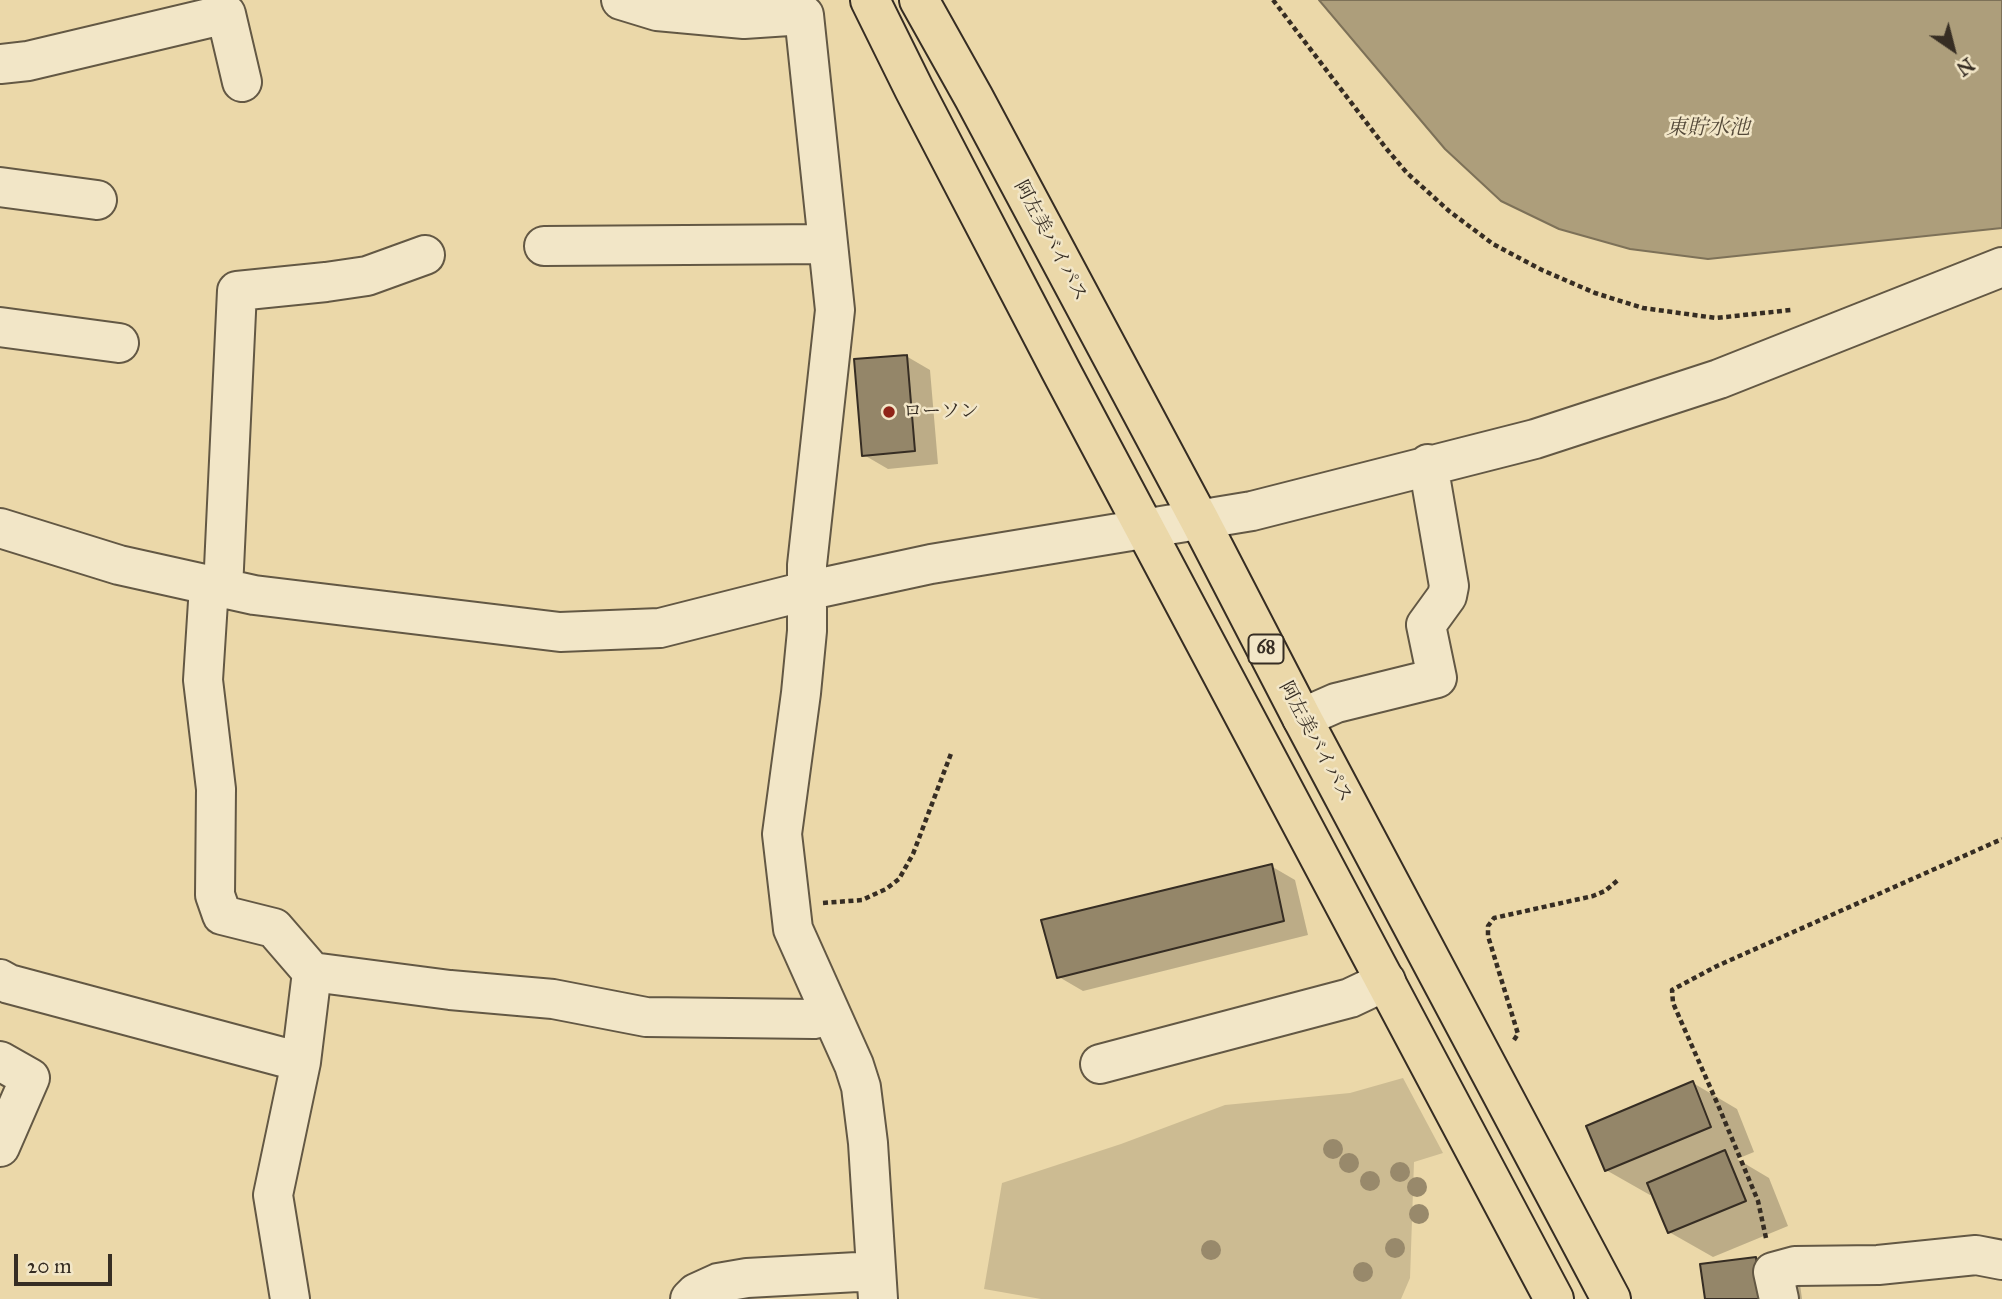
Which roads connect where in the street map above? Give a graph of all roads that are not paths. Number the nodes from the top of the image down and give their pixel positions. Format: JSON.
{"nodes":[{"id":1,"x":621,"y":0,"type":"edge"},
{"id":2,"x":870,"y":0,"type":"edge"},
{"id":3,"x":919,"y":0,"type":"edge"},
{"id":4,"x":0,"y":64,"type":"edge"},
{"id":5,"x":242,"y":82,"type":"dead end"},
{"id":6,"x":0,"y":187,"type":"edge"},
{"id":7,"x":97,"y":200,"type":"dead end"},
{"id":8,"x":828,"y":244,"type":"junction"},
{"id":9,"x":544,"y":246,"type":"dead end"},
{"id":10,"x":425,"y":255,"type":"dead end"},
{"id":11,"x":2002,"y":267,"type":"edge"},
{"id":12,"x":0,"y":327,"type":"edge"},
{"id":13,"x":119,"y":343,"type":"dead end"},
{"id":14,"x":1428,"y":464,"type":"junction"},
{"id":15,"x":1200,"y":521,"type":"junction"},
{"id":16,"x":0,"y":528,"type":"edge"},
{"id":17,"x":1146,"y":529,"type":"junction"},
{"id":18,"x":216,"y":588,"type":"junction"},
{"id":19,"x":806,"y":591,"type":"junction"},
{"id":20,"x":1302,"y":718,"type":"junction"},
{"id":21,"x":312,"y":972,"type":"junction"},
{"id":22,"x":0,"y":979,"type":"edge"},
{"id":23,"x":1385,"y":981,"type":"junction"},
{"id":24,"x":831,"y":1015,"type":"junction"},
{"id":25,"x":0,"y":1061,"type":"edge"},
{"id":26,"x":301,"y":1062,"type":"junction"},
{"id":27,"x":1100,"y":1064,"type":"dead end"},
{"id":28,"x":0,"y":1147,"type":"edge"},
{"id":29,"x":2002,"y":1260,"type":"edge"},
{"id":30,"x":877,"y":1285,"type":"edge"},
{"id":31,"x":1776,"y":1285,"type":"edge"},
{"id":32,"x":290,"y":1299,"type":"edge"},
{"id":33,"x":690,"y":1299,"type":"edge"},
{"id":34,"x":1554,"y":1299,"type":"edge"},
{"id":35,"x":1611,"y":1299,"type":"edge"}],
"edges":[{"from":1,"to":8,"type":"street"},
{"from":2,"to":17,"type":"main road","number":"68"},
{"from":3,"to":15,"type":"main road","name":"阿左美バイパス","number":"68"},
{"from":4,"to":5,"type":"street"},
{"from":6,"to":7,"type":"street"},
{"from":8,"to":9,"type":"street"},
{"from":8,"to":19,"type":"street"},
{"from":10,"to":18,"type":"street"},
{"from":11,"to":14,"type":"street"},
{"from":12,"to":13,"type":"street"},
{"from":14,"to":15,"type":"street"},
{"from":14,"to":20,"type":"street"},
{"from":15,"to":17,"type":"street"},
{"from":15,"to":20,"type":"main road","name":"阿左美バイパス","number":"68"},
{"from":16,"to":18,"type":"street"},
{"from":17,"to":19,"type":"street"},
{"from":17,"to":23,"type":"main road","number":"68"},
{"from":18,"to":19,"type":"street"},
{"from":18,"to":21,"type":"street"},
{"from":19,"to":24,"type":"street"},
{"from":20,"to":35,"type":"main road","name":"阿左美バイパス","number":"68"},
{"from":21,"to":24,"type":"street"},
{"from":21,"to":26,"type":"street"},
{"from":22,"to":26,"type":"street"},
{"from":23,"to":27,"type":"street"},
{"from":23,"to":34,"type":"main road","number":"68"},
{"from":24,"to":30,"type":"street"},
{"from":25,"to":28,"type":"street"},
{"from":26,"to":32,"type":"street"},
{"from":29,"to":31,"type":"street"},
{"from":30,"to":33,"type":"street"}]}
